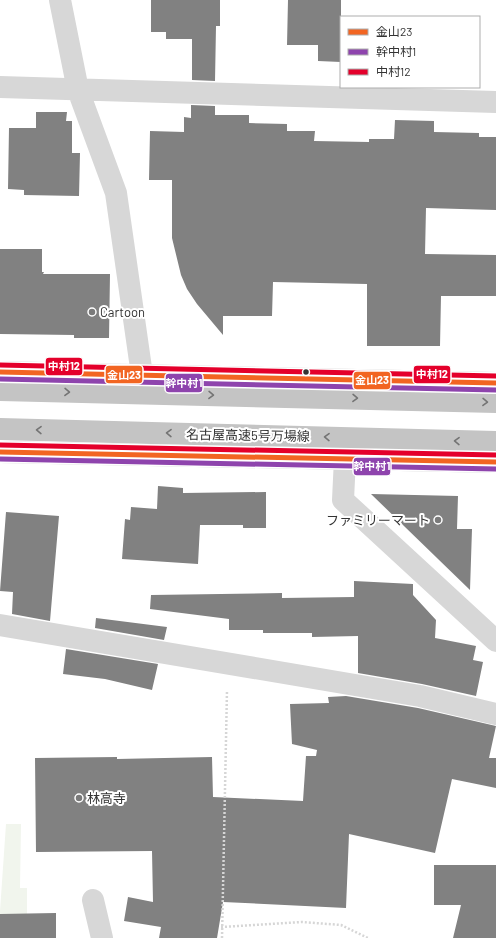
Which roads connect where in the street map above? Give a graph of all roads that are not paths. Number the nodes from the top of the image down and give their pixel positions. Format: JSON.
{"nodes":[{"id":1,"x":60,"y":0,"type":"edge"},
{"id":2,"x":0,"y":87,"type":"edge"},
{"id":3,"x":78,"y":90,"type":"junction"},
{"id":4,"x":496,"y":102,"type":"edge"},
{"id":5,"x":0,"y":372,"type":"edge"},
{"id":6,"x":142,"y":375,"type":"junction"},
{"id":7,"x":496,"y":383,"type":"edge"},
{"id":8,"x":0,"y":390,"type":"edge"},
{"id":9,"x":496,"y":402,"type":"edge"},
{"id":10,"x":0,"y":429,"type":"edge"},
{"id":11,"x":496,"y":442,"type":"edge"},
{"id":12,"x":0,"y":452,"type":"edge"},
{"id":13,"x":345,"y":458,"type":"junction"},
{"id":14,"x":496,"y":462,"type":"edge"},
{"id":15,"x":0,"y":624,"type":"edge"},
{"id":16,"x":496,"y":641,"type":"edge"},
{"id":17,"x":496,"y":714,"type":"edge"},
{"id":18,"x":93,"y":900,"type":"dead end"},
{"id":19,"x":102,"y":938,"type":"edge"}],
"edges":[{"from":1,"to":3,"type":"street"},
{"from":2,"to":3,"type":"street"},
{"from":3,"to":4,"type":"street"},
{"from":3,"to":6,"type":"street"},
{"from":5,"to":6,"type":"main road"},
{"from":6,"to":7,"type":"main road"},
{"from":8,"to":9,"type":"highway","one_way":true},
{"from":11,"to":10,"type":"highway","name":"名古屋高速5号万場線","one_way":true},
{"from":12,"to":13,"type":"main road"},
{"from":13,"to":14,"type":"main road"},
{"from":13,"to":16,"type":"street"},
{"from":15,"to":17,"type":"street"},
{"from":18,"to":19,"type":"street"}]}
